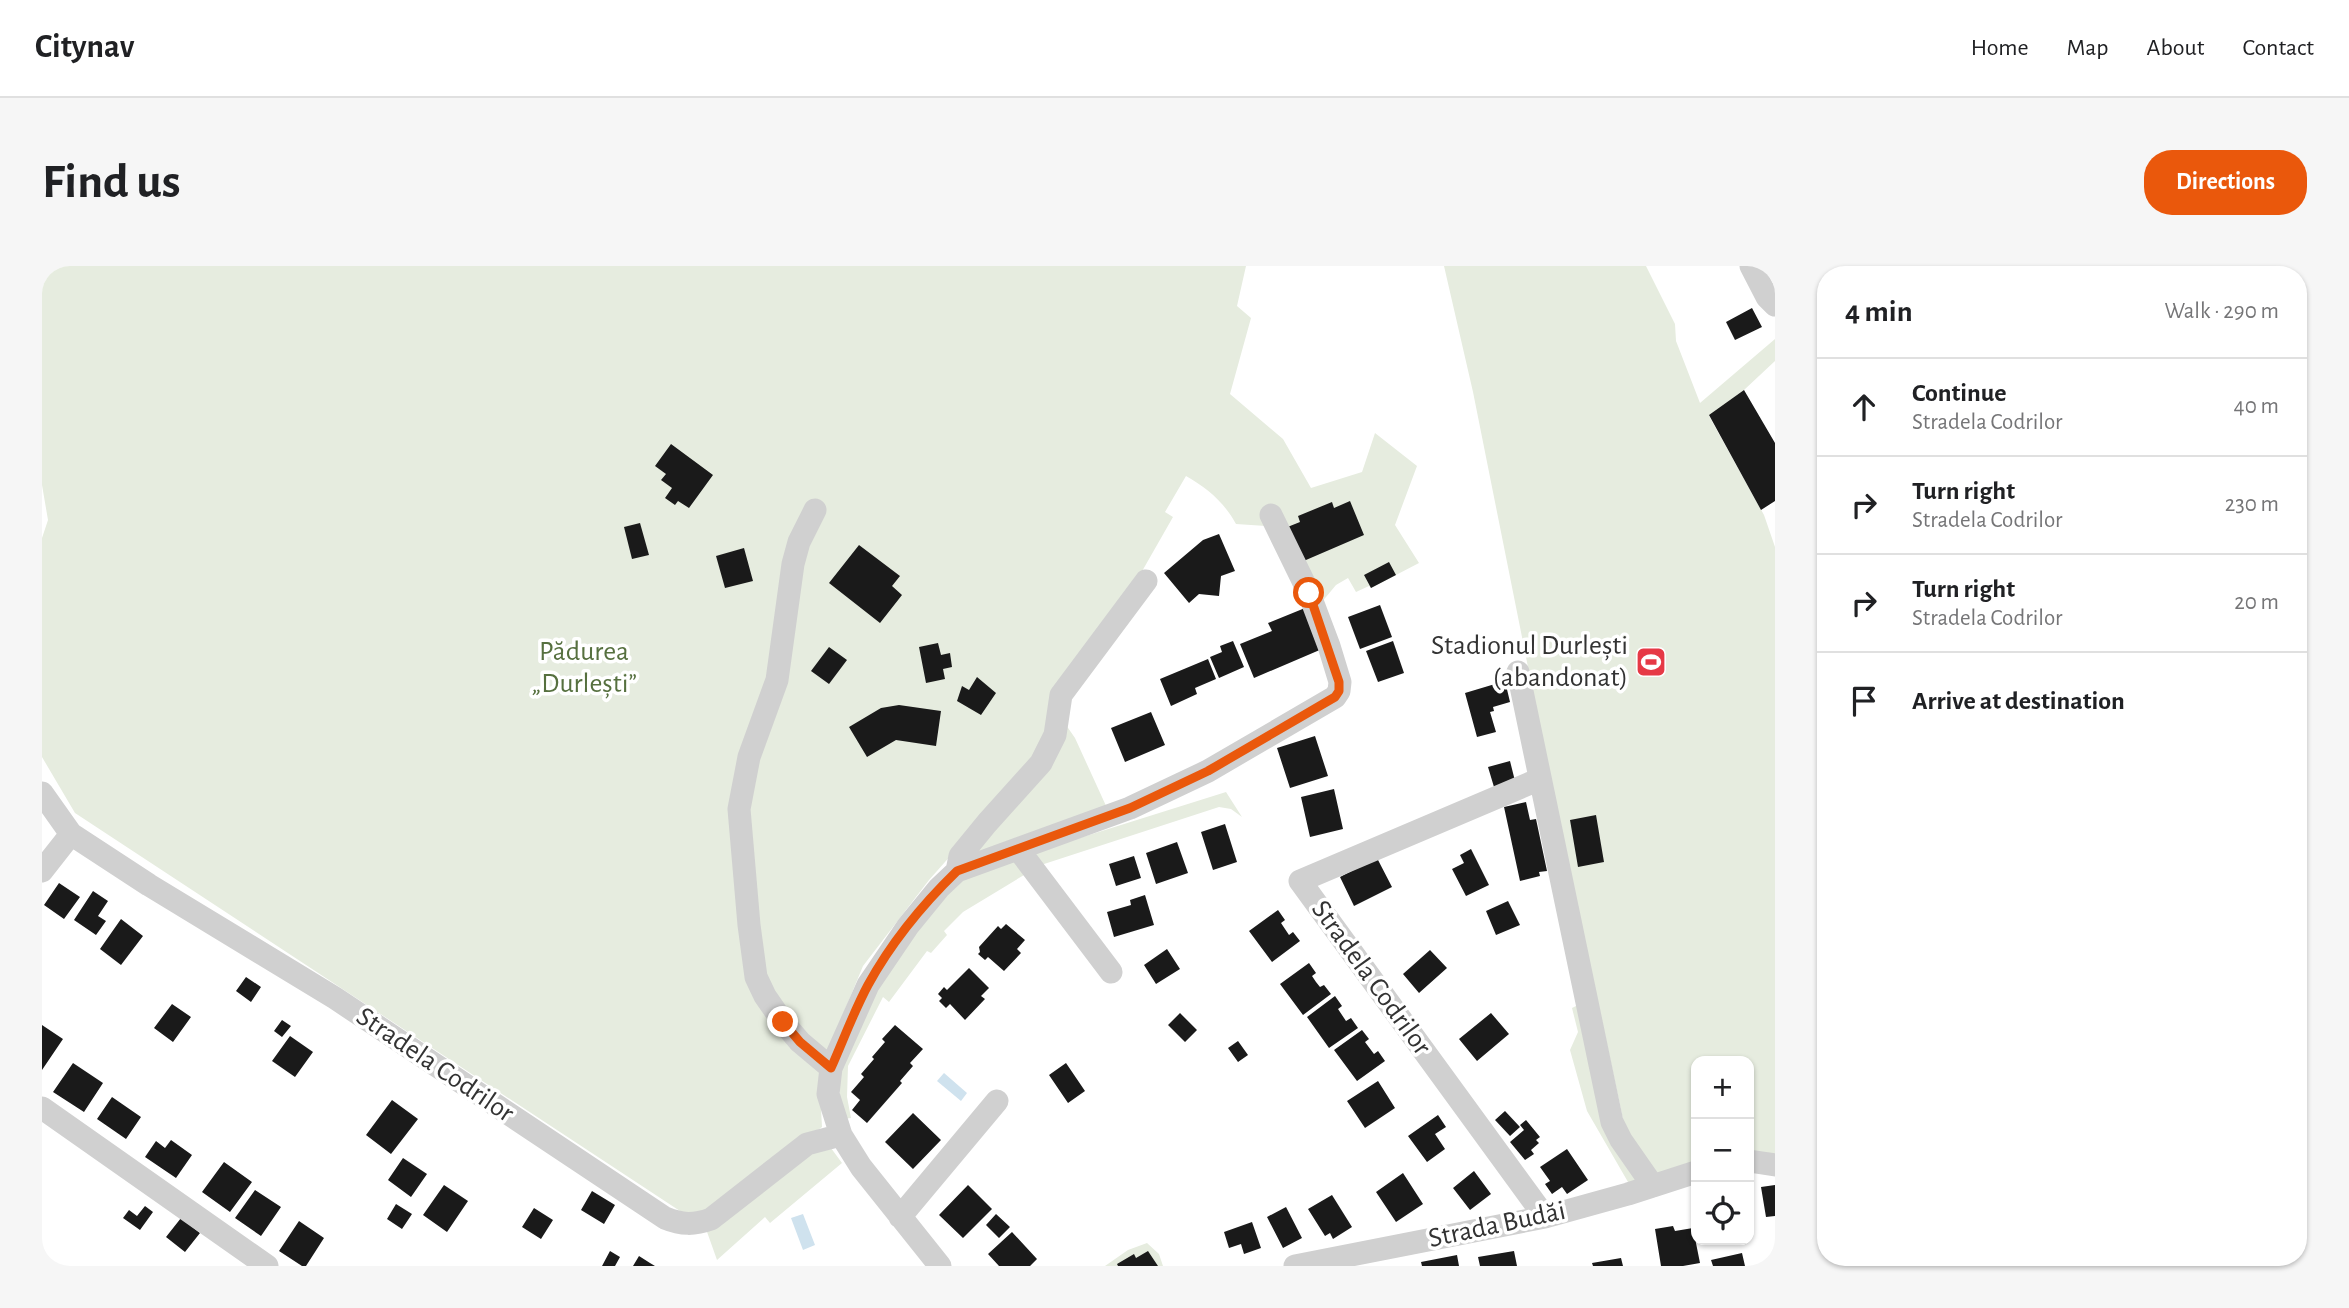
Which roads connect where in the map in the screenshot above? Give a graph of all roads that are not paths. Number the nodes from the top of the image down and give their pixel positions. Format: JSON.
{"nodes":[{"id":1,"x":1751,"y":266,"type":"edge"},
{"id":2,"x":1775,"y":304,"type":"edge"},
{"id":3,"x":815,"y":510,"type":"dead end"},
{"id":4,"x":1271,"y":515,"type":"dead end"},
{"id":5,"x":1146,"y":581,"type":"dead end"},
{"id":6,"x":1518,"y":672,"type":"dead end"},
{"id":7,"x":1539,"y":779,"type":"junction"},
{"id":8,"x":42,"y":793,"type":"edge"},
{"id":9,"x":71,"y":834,"type":"junction"},
{"id":10,"x":1018,"y":849,"type":"junction"},
{"id":11,"x":957,"y":871,"type":"junction"},
{"id":12,"x":42,"y":872,"type":"edge"},
{"id":13,"x":1111,"y":972,"type":"dead end"},
{"id":14,"x":831,"y":1068,"type":"junction"},
{"id":15,"x":997,"y":1101,"type":"dead end"},
{"id":16,"x":42,"y":1108,"type":"edge"},
{"id":17,"x":841,"y":1135,"type":"junction"},
{"id":18,"x":1754,"y":1161,"type":"edge"},
{"id":19,"x":1775,"y":1165,"type":"edge"},
{"id":20,"x":1691,"y":1174,"type":"edge"},
{"id":21,"x":1653,"y":1186,"type":"junction"},
{"id":22,"x":900,"y":1216,"type":"junction"},
{"id":23,"x":1545,"y":1217,"type":"junction"},
{"id":24,"x":267,"y":1266,"type":"edge"},
{"id":25,"x":940,"y":1266,"type":"edge"},
{"id":26,"x":1295,"y":1266,"type":"edge"}],
"edges":[{"from":1,"to":2,"type":"street"},
{"from":3,"to":14,"type":"street"},
{"from":4,"to":10,"type":"street"},
{"from":5,"to":11,"type":"street"},
{"from":6,"to":7,"type":"street"},
{"from":7,"to":21,"type":"street"},
{"from":7,"to":23,"type":"street","name":"Stradela Codrilor"},
{"from":8,"to":9,"type":"street","name":"Stradela Codrilor"},
{"from":9,"to":12,"type":"street"},
{"from":9,"to":17,"type":"street","name":"Stradela Codrilor"},
{"from":10,"to":11,"type":"street"},
{"from":10,"to":13,"type":"street"},
{"from":11,"to":14,"type":"street"},
{"from":14,"to":17,"type":"street"},
{"from":15,"to":22,"type":"street"},
{"from":16,"to":24,"type":"street"},
{"from":17,"to":22,"type":"street"},
{"from":18,"to":19,"type":"street"},
{"from":20,"to":21,"type":"street","name":"Strada Budăi"},
{"from":21,"to":23,"type":"street","name":"Strada Budăi"},
{"from":22,"to":25,"type":"street"},
{"from":23,"to":26,"type":"street","name":"Strada Budăi"}]}
